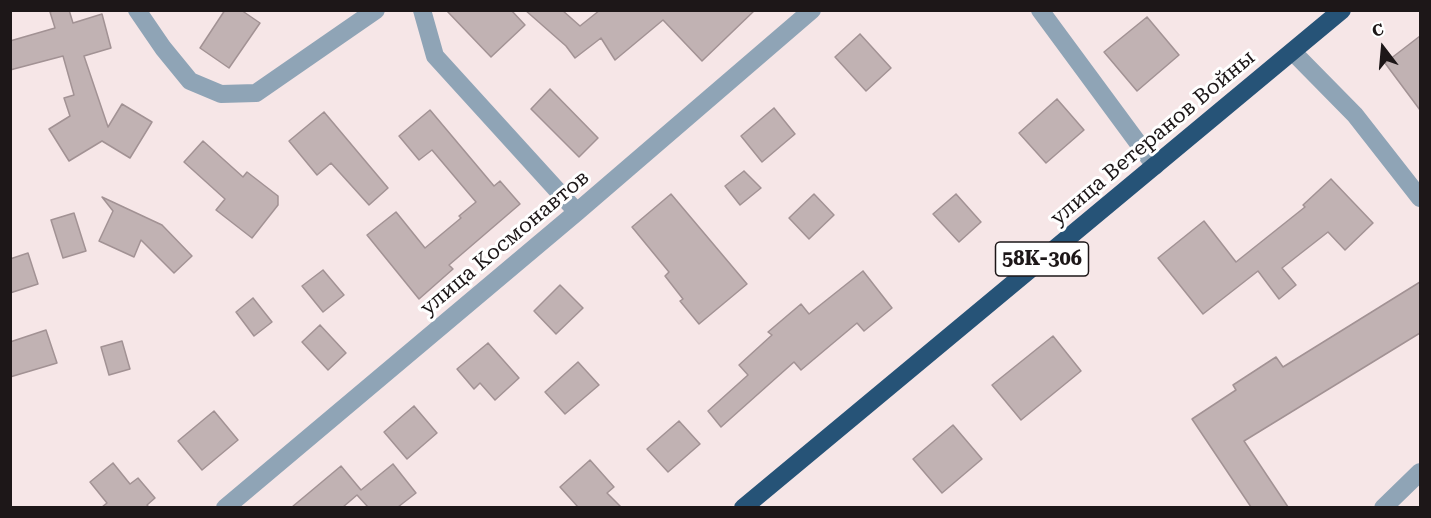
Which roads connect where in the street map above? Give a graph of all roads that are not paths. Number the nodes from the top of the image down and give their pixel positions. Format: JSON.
{"nodes":[{"id":1,"x":137,"y":10,"type":"edge"},
{"id":2,"x":376,"y":10,"type":"edge"},
{"id":3,"x":422,"y":10,"type":"edge"},
{"id":4,"x":812,"y":10,"type":"edge"},
{"id":5,"x":1040,"y":10,"type":"edge"},
{"id":6,"x":1342,"y":10,"type":"edge"},
{"id":7,"x":1293,"y":52,"type":"junction"},
{"id":8,"x":1155,"y":166,"type":"junction"},
{"id":9,"x":1420,"y":198,"type":"edge"},
{"id":10,"x":576,"y":212,"type":"junction"},
{"id":11,"x":1420,"y":472,"type":"edge"},
{"id":12,"x":225,"y":507,"type":"edge"},
{"id":13,"x":743,"y":507,"type":"edge"},
{"id":14,"x":1383,"y":507,"type":"edge"}],
"edges":[{"from":1,"to":2,"type":"street"},
{"from":3,"to":10,"type":"street"},
{"from":4,"to":10,"type":"street","name":"улица Космонавтов"},
{"from":5,"to":8,"type":"street"},
{"from":6,"to":7,"type":"highway","name":"улица Ветеранов Войны","number":"58К-306"},
{"from":7,"to":8,"type":"highway","name":"улица Ветеранов Войны","number":"58К-306"},
{"from":7,"to":9,"type":"street"},
{"from":8,"to":13,"type":"highway","name":"улица Ветеранов Войны","number":"58К-306"},
{"from":10,"to":12,"type":"street","name":"улица Космонавтов"},
{"from":11,"to":14,"type":"street"}]}
